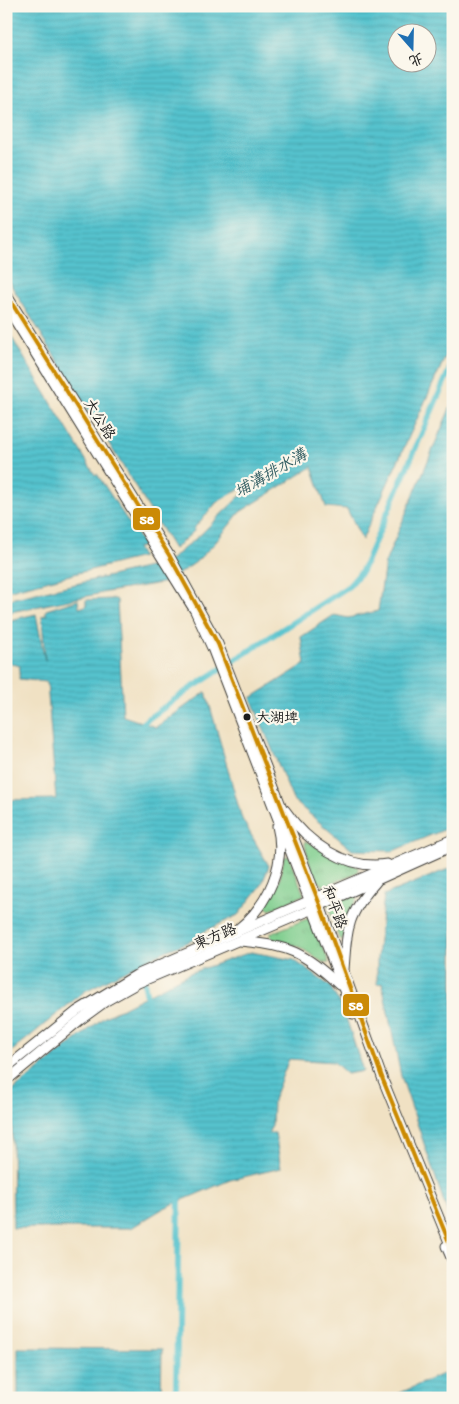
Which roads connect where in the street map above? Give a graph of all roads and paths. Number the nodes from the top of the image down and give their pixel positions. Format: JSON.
{"nodes":[{"id":1,"x":6,"y":294,"type":"edge"},
{"id":2,"x":6,"y":306,"type":"edge"},
{"id":3,"x":167,"y":559,"type":"junction"},
{"id":4,"x":272,"y":796,"type":"junction"},
{"id":5,"x":453,"y":839,"type":"edge"},
{"id":6,"x":453,"y":846,"type":"edge"},
{"id":7,"x":400,"y":862,"type":"junction"},
{"id":8,"x":379,"y":878,"type":"junction"},
{"id":9,"x":315,"y":903,"type":"junction"},
{"id":10,"x":234,"y":938,"type":"junction"},
{"id":11,"x":344,"y":975,"type":"junction"},
{"id":12,"x":341,"y":987,"type":"junction"},
{"id":13,"x":6,"y":1068,"type":"edge"},
{"id":14,"x":6,"y":1081,"type":"edge"},
{"id":15,"x":453,"y":1252,"type":"edge"},
{"id":16,"x":453,"y":1262,"type":"edge"}],
"edges":[{"from":1,"to":3,"type":"main road","name":"大公路"},
{"from":2,"to":3,"type":"main road","name":"大公路"},
{"from":3,"to":4,"type":"main road","name":"和平路"},
{"from":4,"to":7,"type":"main road"},
{"from":4,"to":9,"type":"main road","name":"和平路"},
{"from":4,"to":10,"type":"main road"},
{"from":5,"to":7,"type":"main road","name":"東方路"},
{"from":6,"to":8,"type":"main road","name":"東方路"},
{"from":7,"to":9,"type":"main road","name":"東方路"},
{"from":8,"to":9,"type":"main road","name":"東方路"},
{"from":8,"to":11,"type":"main road"},
{"from":9,"to":10,"type":"main road","name":"東方路"},
{"from":9,"to":11,"type":"main road","name":"和平路"},
{"from":9,"to":12,"type":"main road","name":"和平路"},
{"from":10,"to":12,"type":"main road"},
{"from":10,"to":13,"type":"main road","name":"東方路"},
{"from":10,"to":14,"type":"main road","name":"東方路"},
{"from":11,"to":15,"type":"main road","name":"和平路"},
{"from":12,"to":16,"type":"main road","name":"和平路"}]}
